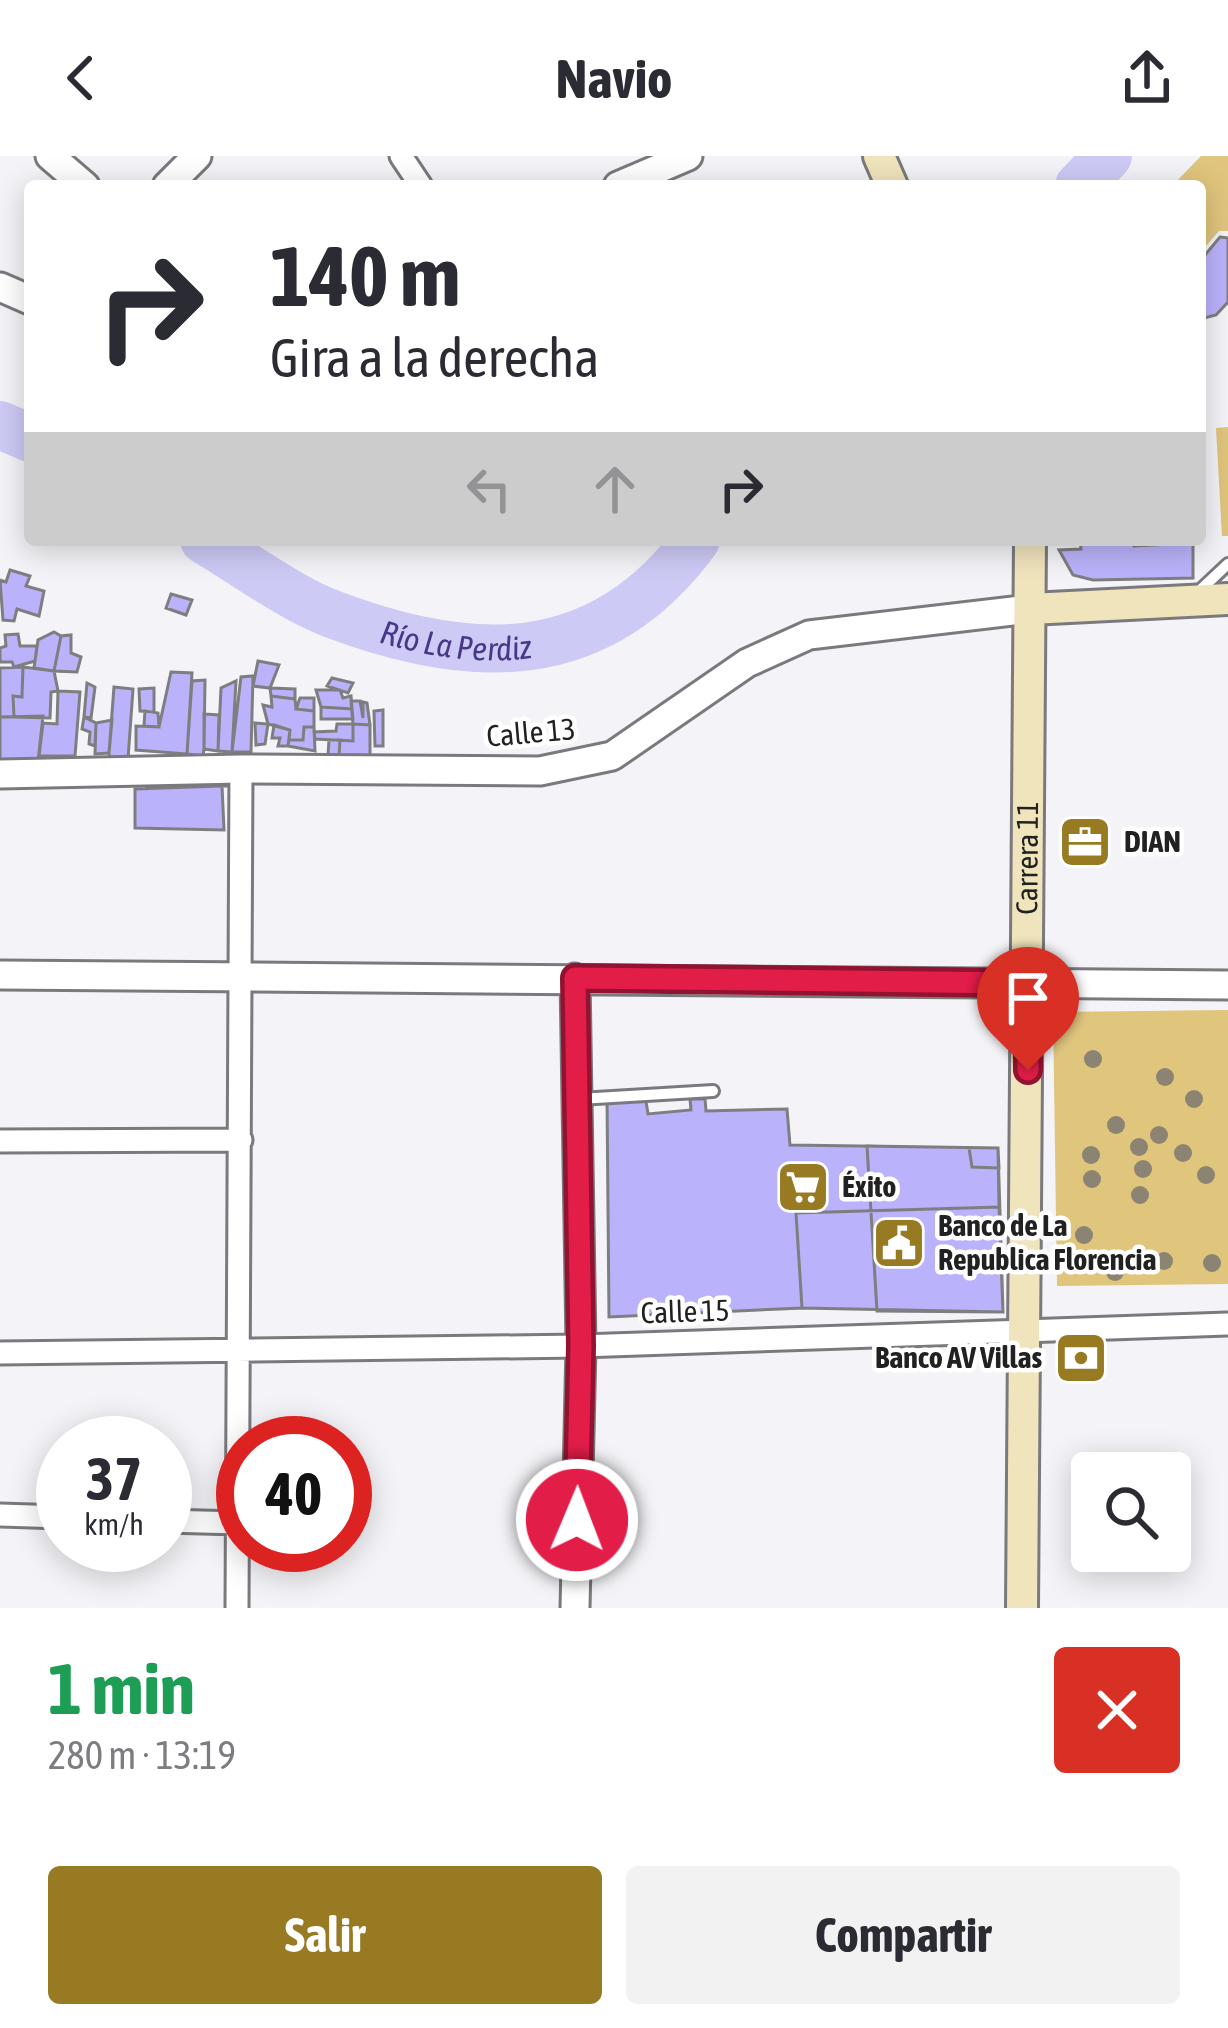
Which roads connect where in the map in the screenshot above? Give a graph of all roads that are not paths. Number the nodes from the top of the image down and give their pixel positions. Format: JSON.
{"nodes":[{"id":1,"x":50,"y":156,"type":"edge"},
{"id":2,"x":197,"y":156,"type":"edge"},
{"id":3,"x":688,"y":156,"type":"edge"},
{"id":4,"x":78,"y":180,"type":"edge"},
{"id":5,"x":173,"y":180,"type":"edge"},
{"id":6,"x":641,"y":180,"type":"edge"},
{"id":7,"x":1030,"y":546,"type":"edge"},
{"id":8,"x":1228,"y":563,"type":"edge"},
{"id":9,"x":1228,"y":599,"type":"edge"},
{"id":10,"x":1189,"y":600,"type":"junction"},
{"id":11,"x":1030,"y":609,"type":"junction"},
{"id":12,"x":241,"y":769,"type":"junction"},
{"id":13,"x":0,"y":774,"type":"edge"},
{"id":14,"x":0,"y":975,"type":"edge"},
{"id":15,"x":242,"y":975,"type":"junction"},
{"id":16,"x":575,"y":978,"type":"junction"},
{"id":17,"x":1027,"y":983,"type":"junction"},
{"id":18,"x":1228,"y":985,"type":"edge"},
{"id":19,"x":713,"y":1090,"type":"dead end"},
{"id":20,"x":578,"y":1099,"type":"junction"},
{"id":21,"x":241,"y":1140,"type":"junction"},
{"id":22,"x":0,"y":1142,"type":"edge"},
{"id":23,"x":1228,"y":1324,"type":"edge"},
{"id":24,"x":1028,"y":1329,"type":"junction"},
{"id":25,"x":581,"y":1346,"type":"junction"},
{"id":26,"x":239,"y":1353,"type":"junction"},
{"id":27,"x":0,"y":1354,"type":"edge"},
{"id":28,"x":239,"y":1416,"type":"edge"},
{"id":29,"x":0,"y":1515,"type":"edge"},
{"id":30,"x":36,"y":1516,"type":"edge"},
{"id":31,"x":238,"y":1572,"type":"edge"},
{"id":32,"x":237,"y":1608,"type":"edge"},
{"id":33,"x":575,"y":1608,"type":"edge"},
{"id":34,"x":1022,"y":1608,"type":"edge"}],
"edges":[{"from":1,"to":4,"type":"street"},
{"from":2,"to":5,"type":"street"},
{"from":3,"to":6,"type":"street"},
{"from":7,"to":11,"type":"main road","name":"Carrera 11"},
{"from":8,"to":10,"type":"lane"},
{"from":9,"to":10,"type":"main road"},
{"from":10,"to":11,"type":"main road"},
{"from":11,"to":12,"type":"street","name":"Calle 13"},
{"from":11,"to":17,"type":"main road","name":"Carrera 11"},
{"from":12,"to":13,"type":"street","name":"Calle 13"},
{"from":12,"to":15,"type":"street"},
{"from":14,"to":15,"type":"street"},
{"from":15,"to":16,"type":"street"},
{"from":15,"to":21,"type":"street"},
{"from":16,"to":17,"type":"street"},
{"from":16,"to":20,"type":"street"},
{"from":17,"to":18,"type":"street"},
{"from":17,"to":24,"type":"main road","name":"Carrera 11"},
{"from":19,"to":20,"type":"lane"},
{"from":20,"to":25,"type":"street"},
{"from":21,"to":22,"type":"street"},
{"from":21,"to":26,"type":"street"},
{"from":23,"to":24,"type":"street","name":"Calle 15"},
{"from":24,"to":25,"type":"street","name":"Calle 15"},
{"from":24,"to":34,"type":"main road","name":"Carrera 11"},
{"from":25,"to":26,"type":"street","name":"Calle 15"},
{"from":25,"to":33,"type":"street"},
{"from":26,"to":27,"type":"street","name":"Calle 15"},
{"from":26,"to":28,"type":"street"},
{"from":29,"to":30,"type":"street"},
{"from":31,"to":32,"type":"street"}]}
